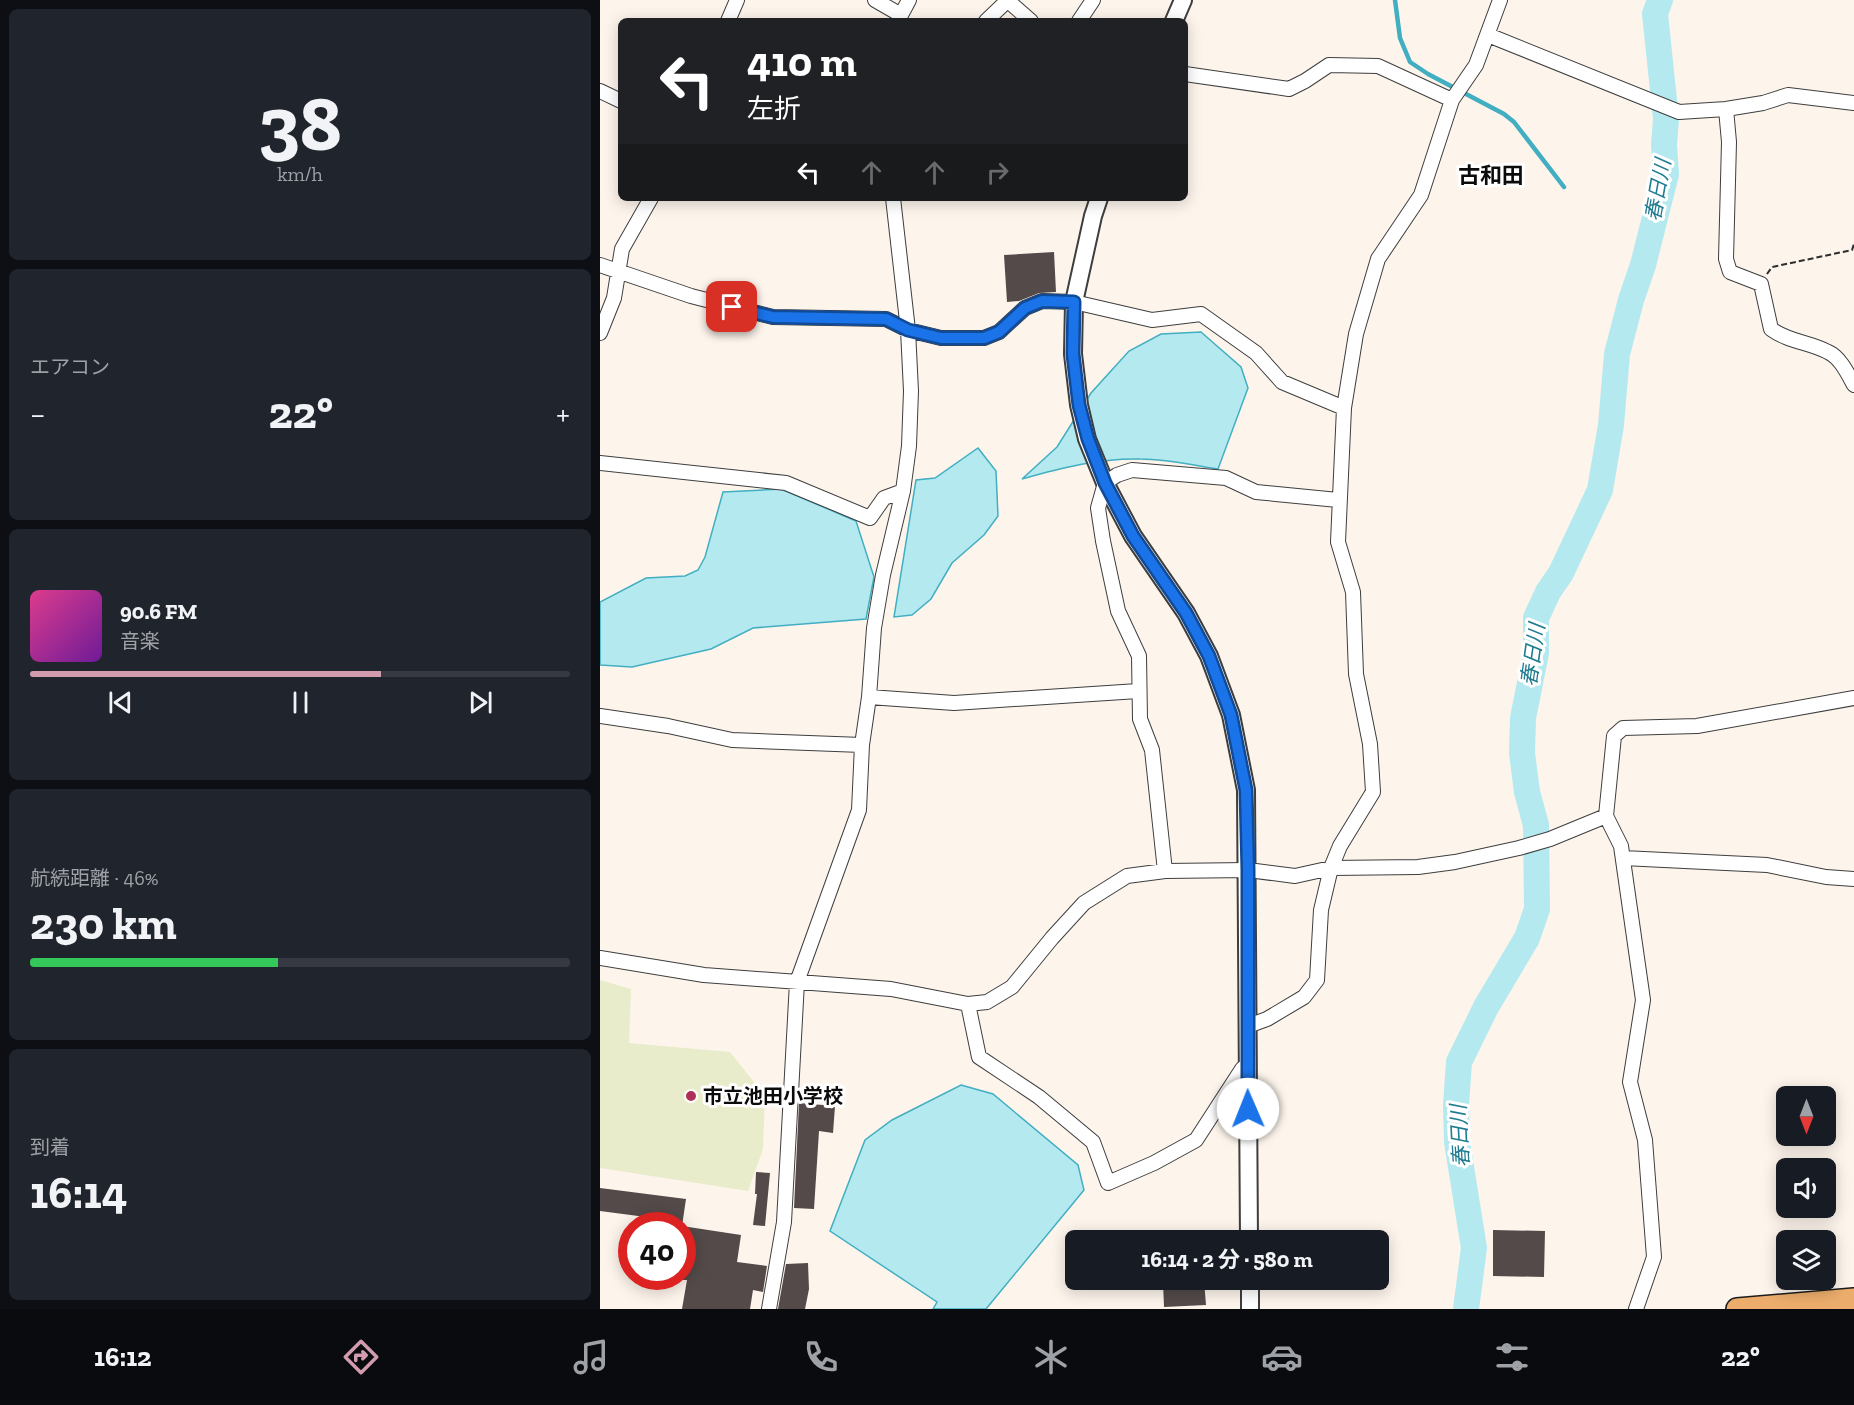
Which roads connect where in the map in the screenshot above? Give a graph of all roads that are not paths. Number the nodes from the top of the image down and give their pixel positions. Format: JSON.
{"nodes":[{"id":1,"x":737,"y":0,"type":"edge"},
{"id":2,"x":875,"y":0,"type":"edge"},
{"id":3,"x":909,"y":0,"type":"edge"},
{"id":4,"x":1007,"y":0,"type":"edge"},
{"id":5,"x":1093,"y":0,"type":"edge"},
{"id":6,"x":1183,"y":0,"type":"edge"},
{"id":7,"x":1500,"y":0,"type":"edge"},
{"id":8,"x":729,"y":18,"type":"edge"},
{"id":9,"x":989,"y":18,"type":"edge"},
{"id":10,"x":1028,"y":18,"type":"edge"},
{"id":11,"x":1081,"y":18,"type":"edge"},
{"id":12,"x":1175,"y":18,"type":"edge"},
{"id":13,"x":1488,"y":35,"type":"junction"},
{"id":14,"x":1188,"y":74,"type":"edge"},
{"id":15,"x":600,"y":91,"type":"edge"},
{"id":16,"x":618,"y":100,"type":"edge"},
{"id":17,"x":1452,"y":100,"type":"junction"},
{"id":18,"x":1854,"y":104,"type":"edge"},
{"id":19,"x":1726,"y":109,"type":"junction"},
{"id":20,"x":649,"y":201,"type":"edge"},
{"id":21,"x":893,"y":201,"type":"edge"},
{"id":22,"x":1098,"y":201,"type":"edge"},
{"id":23,"x":600,"y":264,"type":"edge"},
{"id":24,"x":618,"y":272,"type":"junction"},
{"id":25,"x":1074,"y":302,"type":"junction"},
{"id":26,"x":908,"y":330,"type":"junction"},
{"id":27,"x":600,"y":333,"type":"edge"},
{"id":28,"x":1854,"y":385,"type":"edge"},
{"id":29,"x":1344,"y":408,"type":"junction"},
{"id":30,"x":600,"y":463,"type":"edge"},
{"id":31,"x":1105,"y":483,"type":"junction"},
{"id":32,"x":903,"y":491,"type":"junction"},
{"id":33,"x":1338,"y":500,"type":"junction"},
{"id":34,"x":1138,"y":691,"type":"junction"},
{"id":35,"x":869,"y":697,"type":"junction"},
{"id":36,"x":1854,"y":698,"type":"edge"},
{"id":37,"x":600,"y":716,"type":"edge"},
{"id":38,"x":862,"y":745,"type":"junction"},
{"id":39,"x":1606,"y":816,"type":"junction"},
{"id":40,"x":1623,"y":858,"type":"junction"},
{"id":41,"x":1331,"y":868,"type":"junction"},
{"id":42,"x":1248,"y":870,"type":"junction"},
{"id":43,"x":1165,"y":871,"type":"junction"},
{"id":44,"x":1854,"y":879,"type":"edge"},
{"id":45,"x":600,"y":958,"type":"edge"},
{"id":46,"x":797,"y":982,"type":"junction"},
{"id":47,"x":968,"y":1004,"type":"junction"},
{"id":48,"x":1248,"y":1026,"type":"junction"},
{"id":49,"x":1247,"y":1065,"type":"junction"},
{"id":50,"x":1249,"y":1230,"type":"edge"},
{"id":51,"x":1250,"y":1290,"type":"edge"},
{"id":52,"x":1854,"y":1299,"type":"edge"},
{"id":53,"x":769,"y":1309,"type":"edge"},
{"id":54,"x":1250,"y":1309,"type":"edge"},
{"id":55,"x":1636,"y":1309,"type":"edge"},
{"id":56,"x":1737,"y":1309,"type":"edge"}],
"edges":[{"from":1,"to":8,"type":"street"},
{"from":2,"to":3,"type":"street"},
{"from":4,"to":9,"type":"street"},
{"from":4,"to":10,"type":"street"},
{"from":5,"to":11,"type":"street"},
{"from":6,"to":12,"type":"street"},
{"from":7,"to":13,"type":"street"},
{"from":13,"to":17,"type":"street"},
{"from":13,"to":19,"type":"street"},
{"from":14,"to":17,"type":"street"},
{"from":15,"to":16,"type":"street"},
{"from":17,"to":29,"type":"street"},
{"from":18,"to":19,"type":"street"},
{"from":19,"to":28,"type":"street"},
{"from":20,"to":24,"type":"street"},
{"from":21,"to":26,"type":"street"},
{"from":22,"to":25,"type":"street"},
{"from":23,"to":24,"type":"street"},
{"from":24,"to":26,"type":"street"},
{"from":24,"to":27,"type":"street"},
{"from":25,"to":26,"type":"street"},
{"from":25,"to":29,"type":"street"},
{"from":25,"to":31,"type":"street"},
{"from":26,"to":32,"type":"street"},
{"from":29,"to":33,"type":"street"},
{"from":30,"to":32,"type":"street"},
{"from":31,"to":33,"type":"street"},
{"from":31,"to":34,"type":"street"},
{"from":31,"to":42,"type":"street"},
{"from":32,"to":35,"type":"street"},
{"from":33,"to":41,"type":"street"},
{"from":34,"to":35,"type":"street"},
{"from":34,"to":43,"type":"street"},
{"from":35,"to":38,"type":"street"},
{"from":36,"to":39,"type":"street"},
{"from":37,"to":38,"type":"street"},
{"from":38,"to":46,"type":"street"},
{"from":39,"to":40,"type":"street"},
{"from":39,"to":41,"type":"street"},
{"from":40,"to":44,"type":"street"},
{"from":40,"to":55,"type":"street"},
{"from":41,"to":42,"type":"street"},
{"from":41,"to":48,"type":"street"},
{"from":42,"to":43,"type":"street"},
{"from":42,"to":48,"type":"street"},
{"from":43,"to":47,"type":"street"},
{"from":45,"to":46,"type":"street"},
{"from":46,"to":47,"type":"street"},
{"from":46,"to":53,"type":"street"},
{"from":47,"to":49,"type":"street"},
{"from":48,"to":49,"type":"street"},
{"from":49,"to":50,"type":"street"},
{"from":51,"to":54,"type":"street"},
{"from":52,"to":56,"type":"main road"}]}
